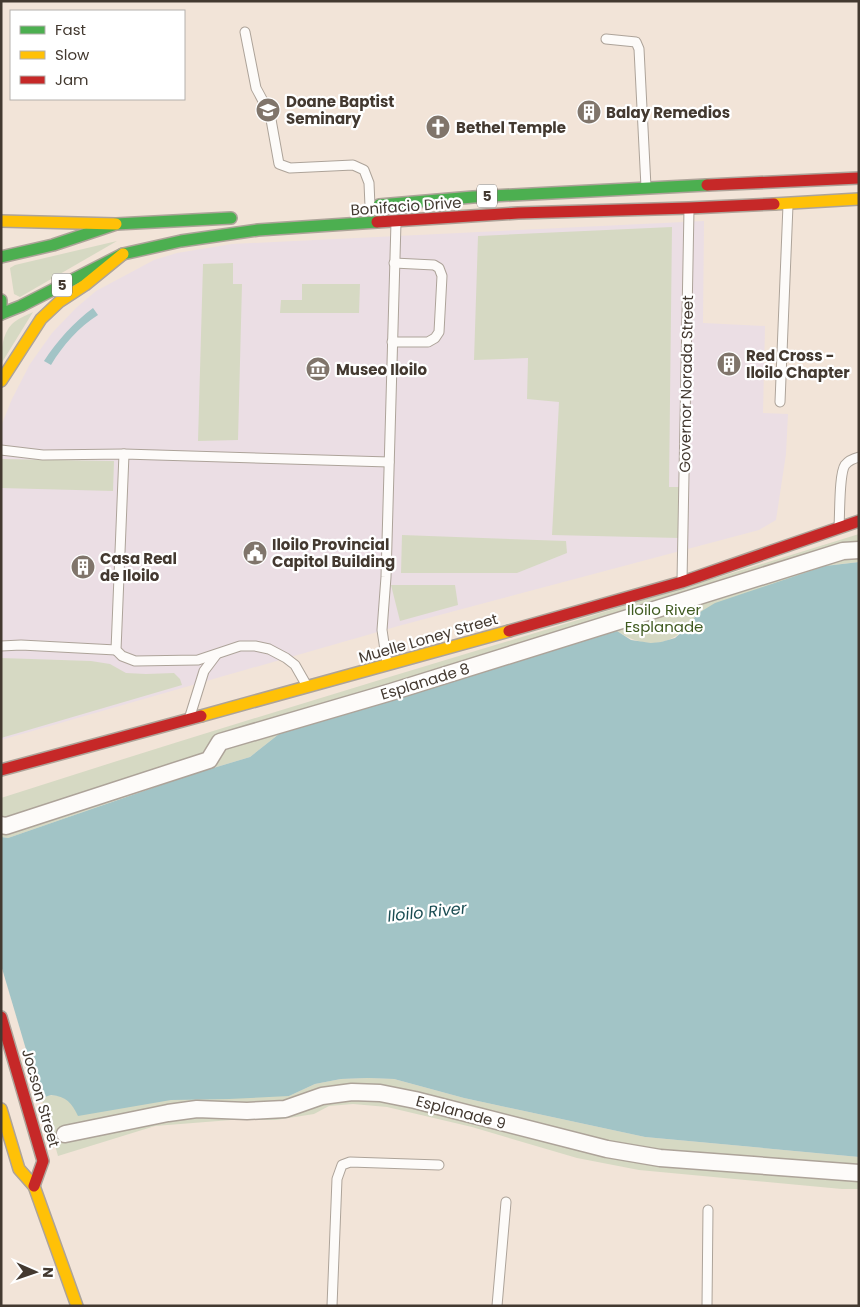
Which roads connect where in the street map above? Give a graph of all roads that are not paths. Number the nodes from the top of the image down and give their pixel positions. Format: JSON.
{"nodes":[{"id":1,"x":245,"y":32,"type":"dead end"},
{"id":2,"x":606,"y":39,"type":"dead end"},
{"id":3,"x":859,"y":178,"type":"edge"},
{"id":4,"x":646,"y":188,"type":"junction"},
{"id":5,"x":689,"y":197,"type":"junction"},
{"id":6,"x":859,"y":199,"type":"edge"},
{"id":7,"x":788,"y":202,"type":"junction"},
{"id":8,"x":365,"y":206,"type":"joint"},
{"id":9,"x":240,"y":218,"type":"dead end"},
{"id":10,"x":1,"y":221,"type":"edge"},
{"id":11,"x":396,"y":222,"type":"junction"},
{"id":12,"x":116,"y":224,"type":"junction"},
{"id":13,"x":122,"y":254,"type":"junction"},
{"id":14,"x":1,"y":257,"type":"edge"},
{"id":15,"x":394,"y":263,"type":"junction"},
{"id":16,"x":1,"y":300,"type":"edge"},
{"id":17,"x":1,"y":314,"type":"edge"},
{"id":18,"x":392,"y":342,"type":"junction"},
{"id":19,"x":1,"y":381,"type":"edge"},
{"id":20,"x":780,"y":402,"type":"dead end"},
{"id":21,"x":1,"y":450,"type":"edge"},
{"id":22,"x":124,"y":454,"type":"junction"},
{"id":23,"x":859,"y":457,"type":"edge"},
{"id":24,"x":389,"y":462,"type":"junction"},
{"id":25,"x":859,"y":521,"type":"edge"},
{"id":26,"x":839,"y":528,"type":"junction"},
{"id":27,"x":859,"y":550,"type":"edge"},
{"id":28,"x":682,"y":582,"type":"junction"},
{"id":29,"x":1,"y":646,"type":"edge"},
{"id":30,"x":116,"y":650,"type":"junction"},
{"id":31,"x":220,"y":652,"type":"junction"},
{"id":32,"x":387,"y":665,"type":"junction"},
{"id":33,"x":307,"y":687,"type":"junction"},
{"id":34,"x":189,"y":719,"type":"junction"},
{"id":35,"x":1,"y":770,"type":"edge"},
{"id":36,"x":1,"y":826,"type":"edge"},
{"id":37,"x":1,"y":1017,"type":"edge"},
{"id":38,"x":1,"y":1109,"type":"edge"},
{"id":39,"x":65,"y":1134,"type":"dead end"},
{"id":40,"x":439,"y":1165,"type":"dead end"},
{"id":41,"x":859,"y":1174,"type":"edge"},
{"id":42,"x":34,"y":1186,"type":"junction"},
{"id":43,"x":506,"y":1202,"type":"dead end"},
{"id":44,"x":708,"y":1210,"type":"dead end"},
{"id":45,"x":77,"y":1306,"type":"edge"},
{"id":46,"x":332,"y":1306,"type":"edge"},
{"id":47,"x":497,"y":1306,"type":"edge"},
{"id":48,"x":707,"y":1306,"type":"edge"}],
"edges":[{"from":1,"to":8,"type":"lane"},
{"from":2,"to":4,"type":"lane"},
{"from":3,"to":5,"type":"main road","name":"Bonifacio Drive","number":"5"},
{"from":4,"to":5,"type":"main road","name":"Bonifacio Drive","number":"5"},
{"from":4,"to":8,"type":"main road","name":"Bonifacio Drive","number":"5"},
{"from":5,"to":7,"type":"main road","name":"Bonifacio Drive","number":"5"},
{"from":5,"to":11,"type":"main road","name":"Bonifacio Drive","number":"5"},
{"from":5,"to":28,"type":"lane","name":"Governor Norada Street"},
{"from":6,"to":7,"type":"main road","name":"Bonifacio Drive","number":"5"},
{"from":7,"to":20,"type":"lane"},
{"from":9,"to":12,"type":"main road"},
{"from":10,"to":12,"type":"main road"},
{"from":11,"to":13,"type":"main road","name":"Bonifacio Drive","number":"5"},
{"from":11,"to":15,"type":"lane"},
{"from":12,"to":14,"type":"main road"},
{"from":13,"to":17,"type":"main road","name":"Bonifacio Drive","number":"5"},
{"from":13,"to":19,"type":"main road"},
{"from":15,"to":18,"type":"lane"},
{"from":15,"to":18,"type":"lane"},
{"from":16,"to":17,"type":"main road"},
{"from":18,"to":24,"type":"lane"},
{"from":21,"to":22,"type":"lane"},
{"from":22,"to":24,"type":"lane"},
{"from":22,"to":30,"type":"lane"},
{"from":23,"to":26,"type":"lane"},
{"from":24,"to":32,"type":"lane"},
{"from":25,"to":26,"type":"main road","name":"Muelle Loney Street"},
{"from":26,"to":28,"type":"main road","name":"Muelle Loney Street"},
{"from":27,"to":36,"type":"street","name":"Esplanade 8"},
{"from":28,"to":32,"type":"main road","name":"Muelle Loney Street"},
{"from":29,"to":30,"type":"lane"},
{"from":30,"to":31,"type":"lane"},
{"from":31,"to":33,"type":"lane"},
{"from":31,"to":34,"type":"lane"},
{"from":32,"to":33,"type":"main road","name":"Muelle Loney Street"},
{"from":33,"to":34,"type":"main road","name":"Muelle Loney Street"},
{"from":34,"to":35,"type":"main road","name":"Muelle Loney Street"},
{"from":37,"to":42,"type":"main road","name":"Jocson Street"},
{"from":38,"to":42,"type":"main road"},
{"from":39,"to":41,"type":"street","name":"Esplanade 9"},
{"from":40,"to":46,"type":"lane"},
{"from":42,"to":45,"type":"main road"},
{"from":43,"to":47,"type":"lane"},
{"from":44,"to":48,"type":"lane"}]}
